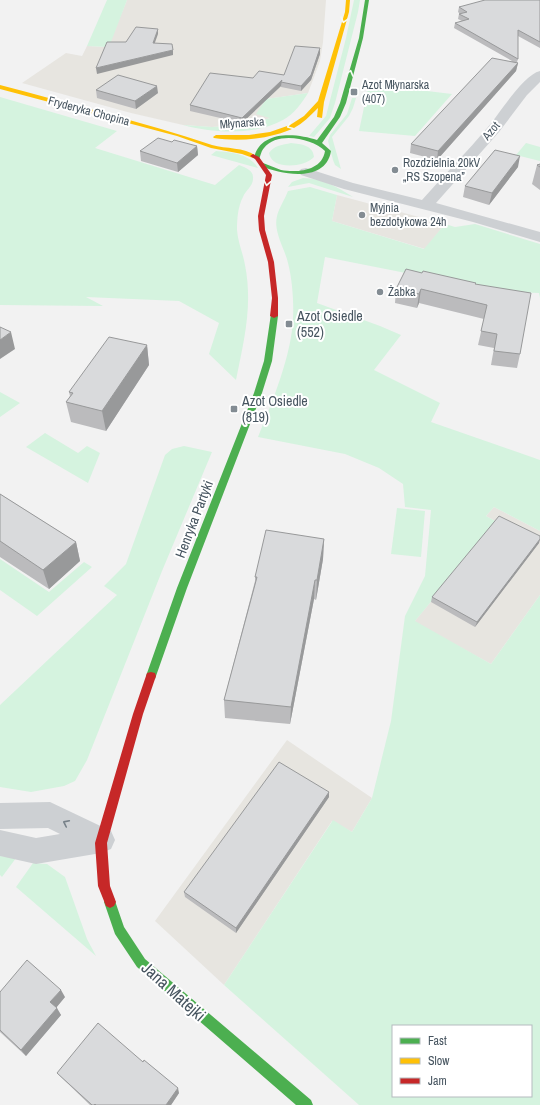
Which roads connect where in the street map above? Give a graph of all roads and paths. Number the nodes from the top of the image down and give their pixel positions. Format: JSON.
{"nodes":[{"id":1,"x":348,"y":0,"type":"edge"},
{"id":2,"x":367,"y":0,"type":"edge"},
{"id":3,"x":540,"y":75,"type":"edge"},
{"id":4,"x":0,"y":86,"type":"edge"},
{"id":5,"x":321,"y":102,"type":"junction"},
{"id":6,"x":315,"y":123,"type":"dead end"},
{"id":7,"x":307,"y":130,"type":"dead end"},
{"id":8,"x":178,"y":135,"type":"junction"},
{"id":9,"x":296,"y":137,"type":"junction"},
{"id":10,"x":319,"y":142,"type":"junction"},
{"id":11,"x":262,"y":145,"type":"junction"},
{"id":12,"x":260,"y":161,"type":"junction"},
{"id":13,"x":323,"y":165,"type":"junction"},
{"id":14,"x":301,"y":172,"type":"junction"},
{"id":15,"x":286,"y":181,"type":"dead end"},
{"id":16,"x":379,"y":192,"type":"junction"},
{"id":17,"x":275,"y":194,"type":"dead end"},
{"id":18,"x":264,"y":204,"type":"junction"},
{"id":19,"x":426,"y":205,"type":"junction"},
{"id":20,"x":540,"y":237,"type":"edge"},
{"id":21,"x":0,"y":816,"type":"edge"},
{"id":22,"x":101,"y":840,"type":"junction"},
{"id":23,"x":0,"y":843,"type":"edge"},
{"id":24,"x":306,"y":1105,"type":"edge"}],
"edges":[{"from":1,"to":5,"type":"main road","name":"Młynarska","one_way":true},
{"from":10,"to":2,"type":"main road","one_way":true},
{"from":3,"to":19,"type":"street","name":"Azot"},
{"from":4,"to":8,"type":"main road","name":"Fryderyka Chopina"},
{"from":5,"to":6,"type":"main road","name":"Młynarska"},
{"from":5,"to":8,"type":"main road","name":"Młynarska","one_way":true},
{"from":7,"to":9,"type":"main road","name":"Młynarska"},
{"from":8,"to":11,"type":"main road","name":"Fryderyka Chopina"},
{"from":8,"to":12,"type":"main road","name":"Fryderyka Chopina"},
{"from":9,"to":10,"type":"main road","name":"Młynarska"},
{"from":9,"to":11,"type":"main road","name":"Młynarska"},
{"from":10,"to":13,"type":"main road"},
{"from":11,"to":12,"type":"main road","name":"Młynarska"},
{"from":12,"to":14,"type":"main road","name":"Fryderyka Chopina"},
{"from":12,"to":18,"type":"main road","one_way":true},
{"from":13,"to":14,"type":"main road"},
{"from":13,"to":16,"type":"street","name":"Fryderyka Chopina"},
{"from":14,"to":15,"type":"main road"},
{"from":14,"to":16,"type":"street","name":"Fryderyka Chopina"},
{"from":16,"to":19,"type":"street","name":"Fryderyka Chopina"},
{"from":17,"to":18,"type":"main road"},
{"from":18,"to":22,"type":"main road","name":"Henryka Partyki"},
{"from":19,"to":20,"type":"street","name":"Fryderyka Chopina"},
{"from":22,"to":21,"type":"street","one_way":true},
{"from":22,"to":23,"type":"street"},
{"from":22,"to":24,"type":"main road","name":"Jana Matejki"}]}
